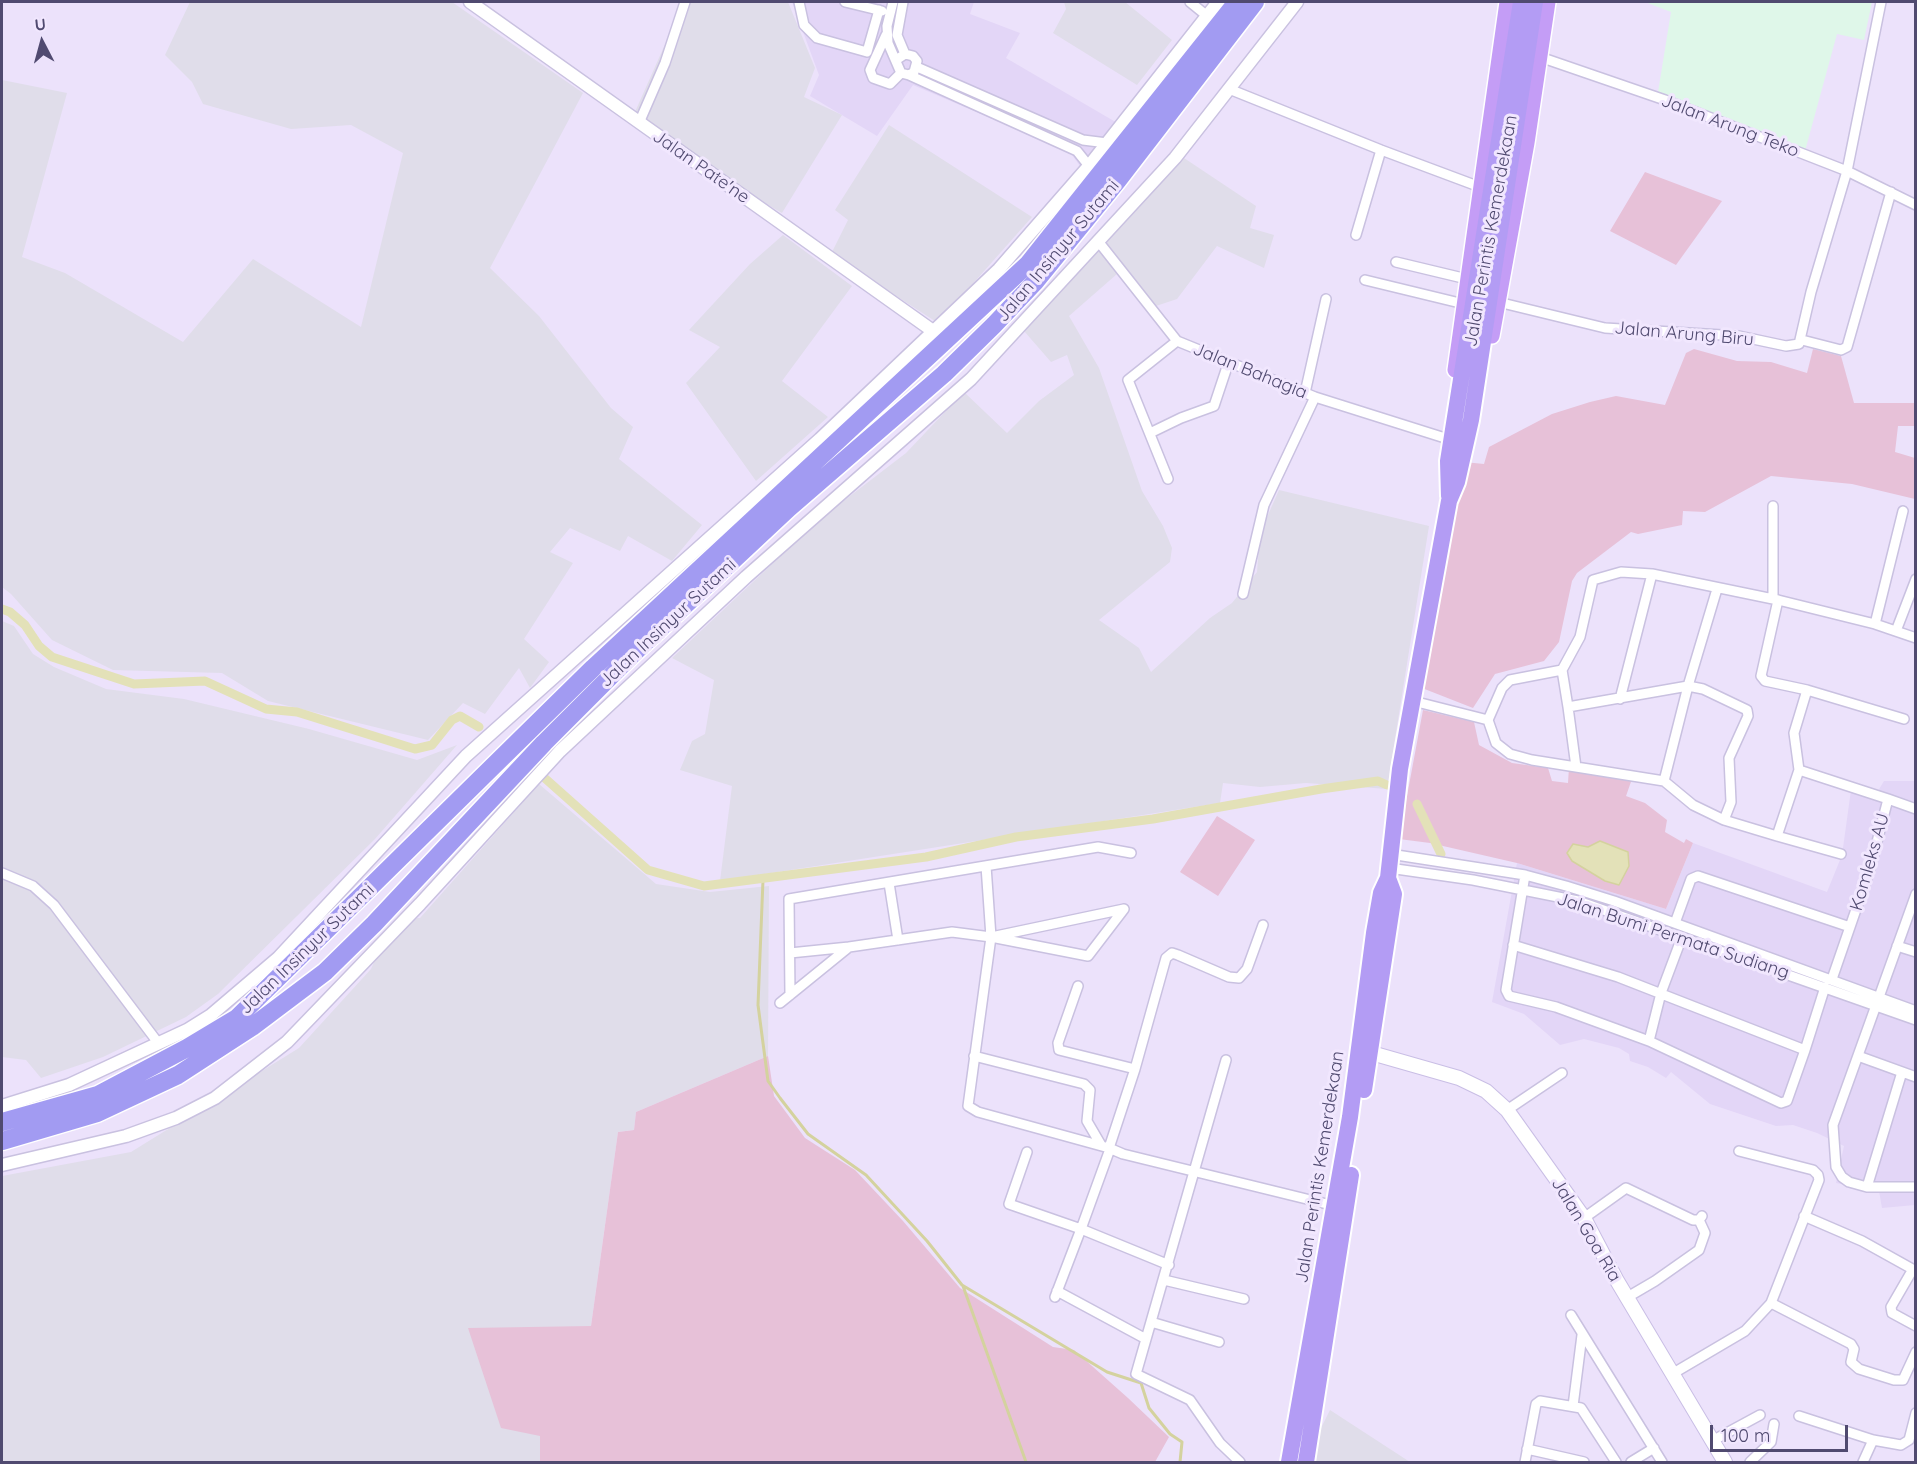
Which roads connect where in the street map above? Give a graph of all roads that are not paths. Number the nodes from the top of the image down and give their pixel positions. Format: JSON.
{"nodes":[{"id":1,"x":470,"y":2,"type":"edge"},
{"id":2,"x":685,"y":2,"type":"edge"},
{"id":3,"x":799,"y":2,"type":"edge"},
{"id":4,"x":845,"y":2,"type":"edge"},
{"id":5,"x":898,"y":2,"type":"edge"},
{"id":6,"x":1190,"y":2,"type":"edge"},
{"id":7,"x":1218,"y":2,"type":"edge"},
{"id":8,"x":1237,"y":2,"type":"edge"},
{"id":9,"x":1255,"y":2,"type":"edge"},
{"id":10,"x":1297,"y":2,"type":"edge"},
{"id":11,"x":1507,"y":2,"type":"edge"},
{"id":12,"x":1521,"y":2,"type":"edge"},
{"id":13,"x":1535,"y":2,"type":"edge"},
{"id":14,"x":1548,"y":2,"type":"edge"},
{"id":15,"x":1881,"y":2,"type":"edge"},
{"id":16,"x":879,"y":10,"type":"junction"},
{"id":17,"x":890,"y":14,"type":"junction"},
{"id":18,"x":1206,"y":15,"type":"junction"},
{"id":19,"x":886,"y":34,"type":"junction"},
{"id":20,"x":905,"y":54,"type":"junction"},
{"id":21,"x":1540,"y":57,"type":"junction"},
{"id":22,"x":897,"y":60,"type":"junction"},
{"id":23,"x":917,"y":67,"type":"junction"},
{"id":24,"x":905,"y":74,"type":"junction"},
{"id":25,"x":1229,"y":88,"type":"junction"},
{"id":26,"x":639,"y":123,"type":"junction"},
{"id":27,"x":1083,"y":140,"type":"junction"},
{"id":28,"x":1107,"y":143,"type":"junction"},
{"id":29,"x":1381,"y":150,"type":"junction"},
{"id":30,"x":1077,"y":151,"type":"junction"},
{"id":31,"x":1089,"y":166,"type":"junction"},
{"id":32,"x":1847,"y":171,"type":"junction"},
{"id":33,"x":1480,"y":187,"type":"junction"},
{"id":34,"x":1891,"y":192,"type":"junction"},
{"id":35,"x":1916,"y":205,"type":"edge"},
{"id":36,"x":1356,"y":235,"type":"dead end"},
{"id":37,"x":1098,"y":242,"type":"junction"},
{"id":38,"x":1396,"y":262,"type":"dead end"},
{"id":39,"x":1467,"y":279,"type":"junction"},
{"id":40,"x":1365,"y":280,"type":"dead end"},
{"id":41,"x":1326,"y":299,"type":"dead end"},
{"id":42,"x":1498,"y":302,"type":"junction"},
{"id":43,"x":1464,"y":304,"type":"junction"},
{"id":44,"x":933,"y":331,"type":"junction"},
{"id":45,"x":1802,"y":340,"type":"junction"},
{"id":46,"x":1177,"y":341,"type":"junction"},
{"id":47,"x":1228,"y":364,"type":"junction"},
{"id":48,"x":1305,"y":393,"type":"junction"},
{"id":49,"x":1315,"y":397,"type":"junction"},
{"id":50,"x":1150,"y":433,"type":"junction"},
{"id":51,"x":1444,"y":438,"type":"junction"},
{"id":52,"x":1455,"y":462,"type":"junction"},
{"id":53,"x":1168,"y":479,"type":"dead end"},
{"id":54,"x":1773,"y":506,"type":"dead end"},
{"id":55,"x":1903,"y":512,"type":"dead end"},
{"id":56,"x":1652,"y":574,"type":"junction"},
{"id":57,"x":1916,"y":579,"type":"edge"},
{"id":58,"x":1717,"y":589,"type":"junction"},
{"id":59,"x":1243,"y":594,"type":"dead end"},
{"id":60,"x":1775,"y":599,"type":"junction"},
{"id":61,"x":1875,"y":624,"type":"junction"},
{"id":62,"x":1896,"y":631,"type":"junction"},
{"id":63,"x":1916,"y":638,"type":"edge"},
{"id":64,"x":1562,"y":670,"type":"junction"},
{"id":65,"x":1688,"y":686,"type":"junction"},
{"id":66,"x":1807,"y":690,"type":"junction"},
{"id":67,"x":1620,"y":699,"type":"junction"},
{"id":68,"x":1421,"y":702,"type":"junction"},
{"id":69,"x":1568,"y":708,"type":"junction"},
{"id":70,"x":1904,"y":719,"type":"dead end"},
{"id":71,"x":1488,"y":720,"type":"junction"},
{"id":72,"x":1576,"y":767,"type":"junction"},
{"id":73,"x":1799,"y":770,"type":"junction"},
{"id":74,"x":1664,"y":780,"type":"junction"},
{"id":75,"x":1888,"y":799,"type":"junction"},
{"id":76,"x":1916,"y":809,"type":"edge"},
{"id":77,"x":1724,"y":820,"type":"junction"},
{"id":78,"x":1777,"y":836,"type":"junction"},
{"id":79,"x":1131,"y":854,"type":"dead end"},
{"id":80,"x":1841,"y":854,"type":"dead end"},
{"id":81,"x":986,"y":866,"type":"junction"},
{"id":82,"x":1389,"y":866,"type":"junction"},
{"id":83,"x":2,"y":873,"type":"edge"},
{"id":84,"x":1525,"y":875,"type":"junction"},
{"id":85,"x":889,"y":883,"type":"junction"},
{"id":86,"x":1523,"y":890,"type":"junction"},
{"id":87,"x":1916,"y":894,"type":"edge"},
{"id":88,"x":1675,"y":923,"type":"junction"},
{"id":89,"x":1263,"y":925,"type":"dead end"},
{"id":90,"x":1850,"y":927,"type":"junction"},
{"id":91,"x":991,"y":937,"type":"junction"},
{"id":92,"x":1682,"y":937,"type":"junction"},
{"id":93,"x":898,"y":940,"type":"junction"},
{"id":94,"x":1513,"y":945,"type":"junction"},
{"id":95,"x":1897,"y":946,"type":"junction"},
{"id":96,"x":849,"y":947,"type":"junction"},
{"id":97,"x":1916,"y":952,"type":"edge"},
{"id":98,"x":790,"y":953,"type":"junction"},
{"id":99,"x":1832,"y":979,"type":"junction"},
{"id":100,"x":1078,"y":986,"type":"dead end"},
{"id":101,"x":1825,"y":987,"type":"junction"},
{"id":102,"x":1661,"y":993,"type":"junction"},
{"id":103,"x":790,"y":995,"type":"junction"},
{"id":104,"x":1877,"y":1001,"type":"junction"},
{"id":105,"x":780,"y":1003,"type":"dead end"},
{"id":106,"x":1916,"y":1011,"type":"edge"},
{"id":107,"x":1916,"y":1020,"type":"edge"},
{"id":108,"x":1649,"y":1041,"type":"junction"},
{"id":109,"x":159,"y":1044,"type":"junction"},
{"id":110,"x":1805,"y":1050,"type":"junction"},
{"id":111,"x":1364,"y":1051,"type":"junction"},
{"id":112,"x":974,"y":1056,"type":"junction"},
{"id":113,"x":1858,"y":1056,"type":"junction"},
{"id":114,"x":1226,"y":1059,"type":"dead end"},
{"id":115,"x":1135,"y":1069,"type":"junction"},
{"id":116,"x":1902,"y":1072,"type":"junction"},
{"id":117,"x":1562,"y":1073,"type":"dead end"},
{"id":118,"x":1916,"y":1077,"type":"edge"},
{"id":119,"x":2,"y":1106,"type":"edge"},
{"id":120,"x":1507,"y":1110,"type":"junction"},
{"id":121,"x":2,"y":1122,"type":"edge"},
{"id":122,"x":2,"y":1141,"type":"edge"},
{"id":123,"x":1107,"y":1148,"type":"junction"},
{"id":124,"x":1739,"y":1151,"type":"dead end"},
{"id":125,"x":1027,"y":1152,"type":"dead end"},
{"id":126,"x":2,"y":1165,"type":"edge"},
{"id":127,"x":1194,"y":1172,"type":"junction"},
{"id":128,"x":1915,"y":1186,"type":"edge"},
{"id":129,"x":1867,"y":1187,"type":"junction"},
{"id":130,"x":1335,"y":1206,"type":"junction"},
{"id":131,"x":1804,"y":1216,"type":"junction"},
{"id":132,"x":1584,"y":1218,"type":"junction"},
{"id":133,"x":1081,"y":1229,"type":"junction"},
{"id":134,"x":1169,"y":1265,"type":"junction"},
{"id":135,"x":1914,"y":1270,"type":"edge"},
{"id":136,"x":1164,"y":1280,"type":"junction"},
{"id":137,"x":1626,"y":1298,"type":"junction"},
{"id":138,"x":1244,"y":1299,"type":"dead end"},
{"id":139,"x":1771,"y":1303,"type":"junction"},
{"id":140,"x":1571,"y":1315,"type":"dead end"},
{"id":141,"x":1151,"y":1322,"type":"junction"},
{"id":142,"x":1916,"y":1326,"type":"edge"},
{"id":143,"x":1582,"y":1335,"type":"junction"},
{"id":144,"x":1146,"y":1339,"type":"junction"},
{"id":145,"x":1219,"y":1342,"type":"dead end"},
{"id":146,"x":1916,"y":1352,"type":"edge"},
{"id":147,"x":1672,"y":1374,"type":"junction"},
{"id":148,"x":1573,"y":1406,"type":"junction"},
{"id":149,"x":1916,"y":1413,"type":"edge"},
{"id":150,"x":1760,"y":1415,"type":"dead end"},
{"id":151,"x":1799,"y":1416,"type":"dead end"},
{"id":152,"x":1774,"y":1424,"type":"dead end"},
{"id":153,"x":1873,"y":1440,"type":"junction"},
{"id":154,"x":1712,"y":1441,"type":"junction"},
{"id":155,"x":1654,"y":1448,"type":"junction"},
{"id":156,"x":1527,"y":1449,"type":"junction"},
{"id":157,"x":1240,"y":1462,"type":"edge"},
{"id":158,"x":1289,"y":1462,"type":"edge"},
{"id":159,"x":1306,"y":1462,"type":"edge"},
{"id":160,"x":1525,"y":1462,"type":"edge"},
{"id":161,"x":1584,"y":1462,"type":"edge"},
{"id":162,"x":1617,"y":1462,"type":"edge"},
{"id":163,"x":1631,"y":1462,"type":"edge"},
{"id":164,"x":1662,"y":1462,"type":"edge"},
{"id":165,"x":1725,"y":1462,"type":"edge"},
{"id":166,"x":1750,"y":1462,"type":"edge"},
{"id":167,"x":1863,"y":1462,"type":"edge"}],
"edges":[{"from":1,"to":26,"type":"street","name":"Jalan Pate'ne"},
{"from":2,"to":26,"type":"street"},
{"from":3,"to":16,"type":"street"},
{"from":4,"to":16,"type":"street"},
{"from":5,"to":17,"type":"street"},
{"from":5,"to":20,"type":"street"},
{"from":6,"to":18,"type":"street"},
{"from":7,"to":18,"type":"street"},
{"from":8,"to":121,"type":"highway","name":"Jalan Insinyur Sutami"},
{"from":9,"to":122,"type":"highway","name":"Jalan Insinyur Sutami"},
{"from":10,"to":25,"type":"street"},
{"from":11,"to":33,"type":"main road","name":"Jalan Perintis Kemerdekaan"},
{"from":12,"to":52,"type":"highway","name":"Jalan Perintis Kemerdekaan"},
{"from":13,"to":52,"type":"highway","name":"Jalan Perintis Kemerdekaan"},
{"from":14,"to":21,"type":"main road","name":"Jalan Perintis Kemerdekaan"},
{"from":15,"to":32,"type":"street"},
{"from":16,"to":17,"type":"street"},
{"from":17,"to":19,"type":"street"},
{"from":18,"to":28,"type":"street"},
{"from":19,"to":22,"type":"street"},
{"from":19,"to":24,"type":"street"},
{"from":20,"to":22,"type":"street"},
{"from":20,"to":23,"type":"street"},
{"from":21,"to":32,"type":"street","name":"Jalan Arung Teko"},
{"from":21,"to":42,"type":"main road","name":"Jalan Perintis Kemerdekaan"},
{"from":22,"to":24,"type":"street"},
{"from":23,"to":24,"type":"street"},
{"from":23,"to":27,"type":"street"},
{"from":24,"to":30,"type":"street"},
{"from":25,"to":29,"type":"street"},
{"from":25,"to":37,"type":"street"},
{"from":26,"to":44,"type":"street","name":"Jalan Pate'ne"},
{"from":27,"to":28,"type":"street"},
{"from":27,"to":30,"type":"street"},
{"from":28,"to":31,"type":"street"},
{"from":29,"to":33,"type":"street"},
{"from":29,"to":36,"type":"street"},
{"from":30,"to":31,"type":"street"},
{"from":31,"to":44,"type":"street"},
{"from":32,"to":34,"type":"street","name":"Jalan Arung Teko"},
{"from":32,"to":45,"type":"street"},
{"from":33,"to":39,"type":"main road","name":"Jalan Perintis Kemerdekaan"},
{"from":34,"to":35,"type":"street","name":"Jalan Arung Teko"},
{"from":34,"to":45,"type":"street"},
{"from":37,"to":46,"type":"street","name":"Jalan Bahagia"},
{"from":37,"to":126,"type":"street"},
{"from":38,"to":39,"type":"street"},
{"from":39,"to":43,"type":"main road","name":"Jalan Perintis Kemerdekaan"},
{"from":40,"to":43,"type":"street"},
{"from":41,"to":48,"type":"street"},
{"from":42,"to":45,"type":"street","name":"Jalan Arung Biru"},
{"from":42,"to":52,"type":"main road","name":"Jalan Perintis Kemerdekaan"},
{"from":43,"to":51,"type":"main road","name":"Jalan Perintis Kemerdekaan"},
{"from":44,"to":109,"type":"street"},
{"from":46,"to":47,"type":"street","name":"Jalan Bahagia"},
{"from":46,"to":50,"type":"street"},
{"from":47,"to":48,"type":"street","name":"Jalan Bahagia"},
{"from":47,"to":50,"type":"street"},
{"from":48,"to":49,"type":"street","name":"Jalan Bahagia"},
{"from":49,"to":51,"type":"street","name":"Jalan Bahagia"},
{"from":49,"to":59,"type":"street"},
{"from":50,"to":53,"type":"street"},
{"from":51,"to":52,"type":"main road","name":"Jalan Perintis Kemerdekaan"},
{"from":52,"to":68,"type":"highway","name":"Jalan Perintis Kemerdekaan"},
{"from":54,"to":60,"type":"street"},
{"from":55,"to":61,"type":"street"},
{"from":56,"to":58,"type":"street"},
{"from":56,"to":64,"type":"street"},
{"from":56,"to":67,"type":"street"},
{"from":57,"to":62,"type":"street"},
{"from":58,"to":60,"type":"street"},
{"from":58,"to":65,"type":"street"},
{"from":60,"to":61,"type":"street"},
{"from":60,"to":66,"type":"street"},
{"from":61,"to":62,"type":"street"},
{"from":62,"to":63,"type":"street"},
{"from":64,"to":69,"type":"street"},
{"from":64,"to":71,"type":"street"},
{"from":65,"to":67,"type":"street"},
{"from":65,"to":74,"type":"street"},
{"from":65,"to":77,"type":"street"},
{"from":66,"to":70,"type":"street"},
{"from":66,"to":73,"type":"street"},
{"from":67,"to":69,"type":"street"},
{"from":68,"to":71,"type":"street"},
{"from":68,"to":82,"type":"highway","name":"Jalan Perintis Kemerdekaan"},
{"from":69,"to":72,"type":"street"},
{"from":71,"to":72,"type":"street"},
{"from":72,"to":74,"type":"street"},
{"from":73,"to":75,"type":"street","name":"Komleks AU"},
{"from":73,"to":78,"type":"street"},
{"from":74,"to":77,"type":"street"},
{"from":75,"to":76,"type":"street"},
{"from":75,"to":90,"type":"street","name":"Komleks AU"},
{"from":77,"to":78,"type":"street"},
{"from":78,"to":80,"type":"street"},
{"from":79,"to":81,"type":"street"},
{"from":81,"to":85,"type":"street"},
{"from":81,"to":91,"type":"street"},
{"from":82,"to":84,"type":"street","name":"Jalan Bumi Permata Sudiang"},
{"from":82,"to":86,"type":"street","name":"Jalan Bumi Permata Sudiang"},
{"from":82,"to":111,"type":"highway","name":"Jalan Perintis Kemerdekaan"},
{"from":83,"to":109,"type":"street"},
{"from":84,"to":86,"type":"street"},
{"from":84,"to":88,"type":"street","name":"Jalan Bumi Permata Sudiang"},
{"from":85,"to":93,"type":"street"},
{"from":85,"to":98,"type":"street"},
{"from":86,"to":92,"type":"street","name":"Jalan Bumi Permata Sudiang"},
{"from":86,"to":94,"type":"street"},
{"from":87,"to":95,"type":"street"},
{"from":88,"to":90,"type":"street"},
{"from":88,"to":99,"type":"street","name":"Jalan Bumi Permata Sudiang"},
{"from":89,"to":115,"type":"street"},
{"from":90,"to":99,"type":"street","name":"Komleks AU"},
{"from":91,"to":91,"type":"street"},
{"from":91,"to":93,"type":"street"},
{"from":91,"to":112,"type":"street"},
{"from":92,"to":101,"type":"street","name":"Jalan Bumi Permata Sudiang"},
{"from":92,"to":102,"type":"street"},
{"from":93,"to":96,"type":"street"},
{"from":94,"to":102,"type":"street"},
{"from":94,"to":108,"type":"street"},
{"from":95,"to":97,"type":"street"},
{"from":95,"to":104,"type":"street"},
{"from":96,"to":98,"type":"street"},
{"from":96,"to":103,"type":"street"},
{"from":98,"to":103,"type":"street"},
{"from":99,"to":104,"type":"street","name":"Jalan Bumi Permata Sudiang"},
{"from":100,"to":115,"type":"street"},
{"from":101,"to":104,"type":"street","name":"Jalan Bumi Permata Sudiang"},
{"from":101,"to":110,"type":"street"},
{"from":102,"to":108,"type":"street"},
{"from":102,"to":110,"type":"street"},
{"from":103,"to":105,"type":"street"},
{"from":104,"to":106,"type":"street","name":"Jalan Bumi Permata Sudiang"},
{"from":104,"to":107,"type":"street","name":"Jalan Bumi Permata Sudiang"},
{"from":104,"to":113,"type":"street"},
{"from":108,"to":110,"type":"street"},
{"from":109,"to":119,"type":"street"},
{"from":111,"to":120,"type":"main road","name":"Jalan Goa Ria"},
{"from":111,"to":130,"type":"highway","name":"Jalan Perintis Kemerdekaan"},
{"from":111,"to":159,"type":"highway","name":"Jalan Perintis Kemerdekaan"},
{"from":112,"to":123,"type":"street"},
{"from":112,"to":123,"type":"street"},
{"from":113,"to":116,"type":"street"},
{"from":113,"to":129,"type":"street"},
{"from":114,"to":127,"type":"street"},
{"from":115,"to":123,"type":"street"},
{"from":116,"to":118,"type":"street"},
{"from":116,"to":129,"type":"street"},
{"from":117,"to":120,"type":"street"},
{"from":120,"to":132,"type":"main road","name":"Jalan Goa Ria"},
{"from":123,"to":127,"type":"street"},
{"from":123,"to":133,"type":"street"},
{"from":124,"to":131,"type":"street"},
{"from":125,"to":133,"type":"street"},
{"from":127,"to":130,"type":"street"},
{"from":127,"to":134,"type":"street"},
{"from":128,"to":129,"type":"street"},
{"from":130,"to":158,"type":"highway","name":"Jalan Perintis Kemerdekaan"},
{"from":131,"to":135,"type":"street"},
{"from":131,"to":139,"type":"street"},
{"from":132,"to":137,"type":"main road","name":"Jalan Goa Ria"},
{"from":132,"to":137,"type":"street"},
{"from":133,"to":134,"type":"street"},
{"from":133,"to":144,"type":"street"},
{"from":134,"to":136,"type":"street"},
{"from":135,"to":142,"type":"street"},
{"from":136,"to":138,"type":"street"},
{"from":136,"to":141,"type":"street"},
{"from":137,"to":147,"type":"main road","name":"Jalan Goa Ria"},
{"from":139,"to":146,"type":"street"},
{"from":139,"to":147,"type":"street"},
{"from":140,"to":143,"type":"street"},
{"from":141,"to":144,"type":"street"},
{"from":141,"to":145,"type":"street"},
{"from":143,"to":148,"type":"street"},
{"from":143,"to":155,"type":"street"},
{"from":144,"to":157,"type":"street"},
{"from":147,"to":154,"type":"main road","name":"Jalan Goa Ria"},
{"from":148,"to":156,"type":"street"},
{"from":148,"to":162,"type":"street"},
{"from":149,"to":153,"type":"street"},
{"from":150,"to":154,"type":"street"},
{"from":151,"to":153,"type":"street"},
{"from":152,"to":166,"type":"street"},
{"from":153,"to":167,"type":"street"},
{"from":154,"to":165,"type":"main road","name":"Jalan Goa Ria"},
{"from":155,"to":163,"type":"street"},
{"from":155,"to":164,"type":"street"},
{"from":156,"to":160,"type":"street"},
{"from":156,"to":161,"type":"street"}]}
